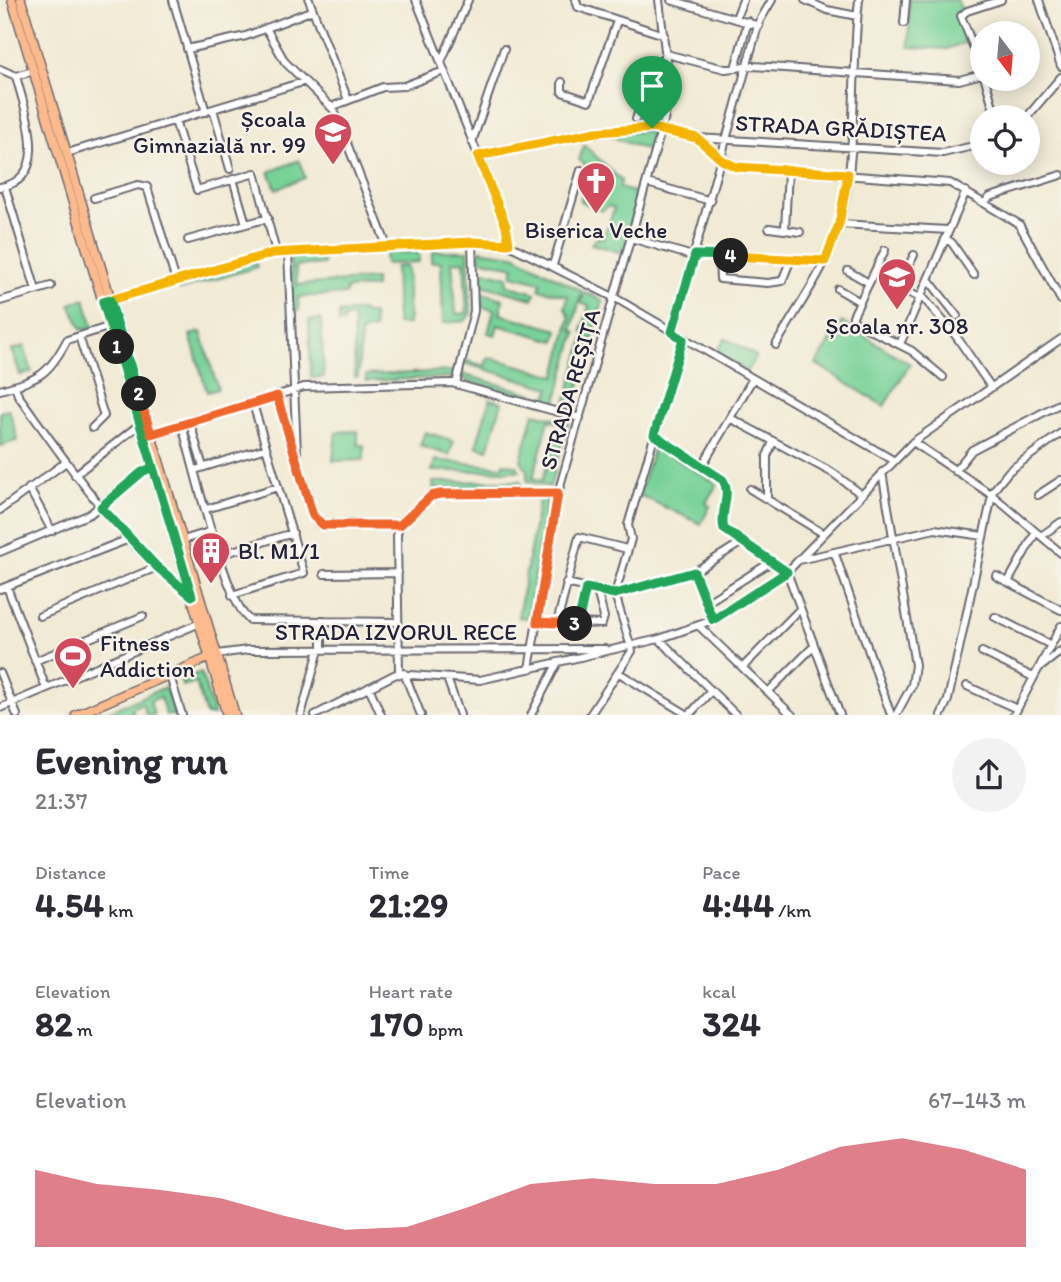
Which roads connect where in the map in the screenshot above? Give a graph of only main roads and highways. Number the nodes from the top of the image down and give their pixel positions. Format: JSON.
{"nodes":[{"id":1,"x":12,"y":0,"type":"edge"},
{"id":2,"x":25,"y":1,"type":"edge"},
{"id":3,"x":107,"y":301,"type":"junction"},
{"id":4,"x":214,"y":655,"type":"junction"},
{"id":5,"x":96,"y":711,"type":"edge"},
{"id":6,"x":76,"y":715,"type":"edge"},
{"id":7,"x":227,"y":715,"type":"edge"},
{"id":8,"x":235,"y":715,"type":"edge"}],
"edges":[{"from":1,"to":3,"type":"main road"},
{"from":2,"to":3,"type":"main road"},
{"from":3,"to":4,"type":"main road"},
{"from":3,"to":4,"type":"main road"},
{"from":4,"to":5,"type":"main road"},
{"from":4,"to":7,"type":"main road"},
{"from":4,"to":8,"type":"main road"},
{"from":5,"to":6,"type":"main road"}]}
